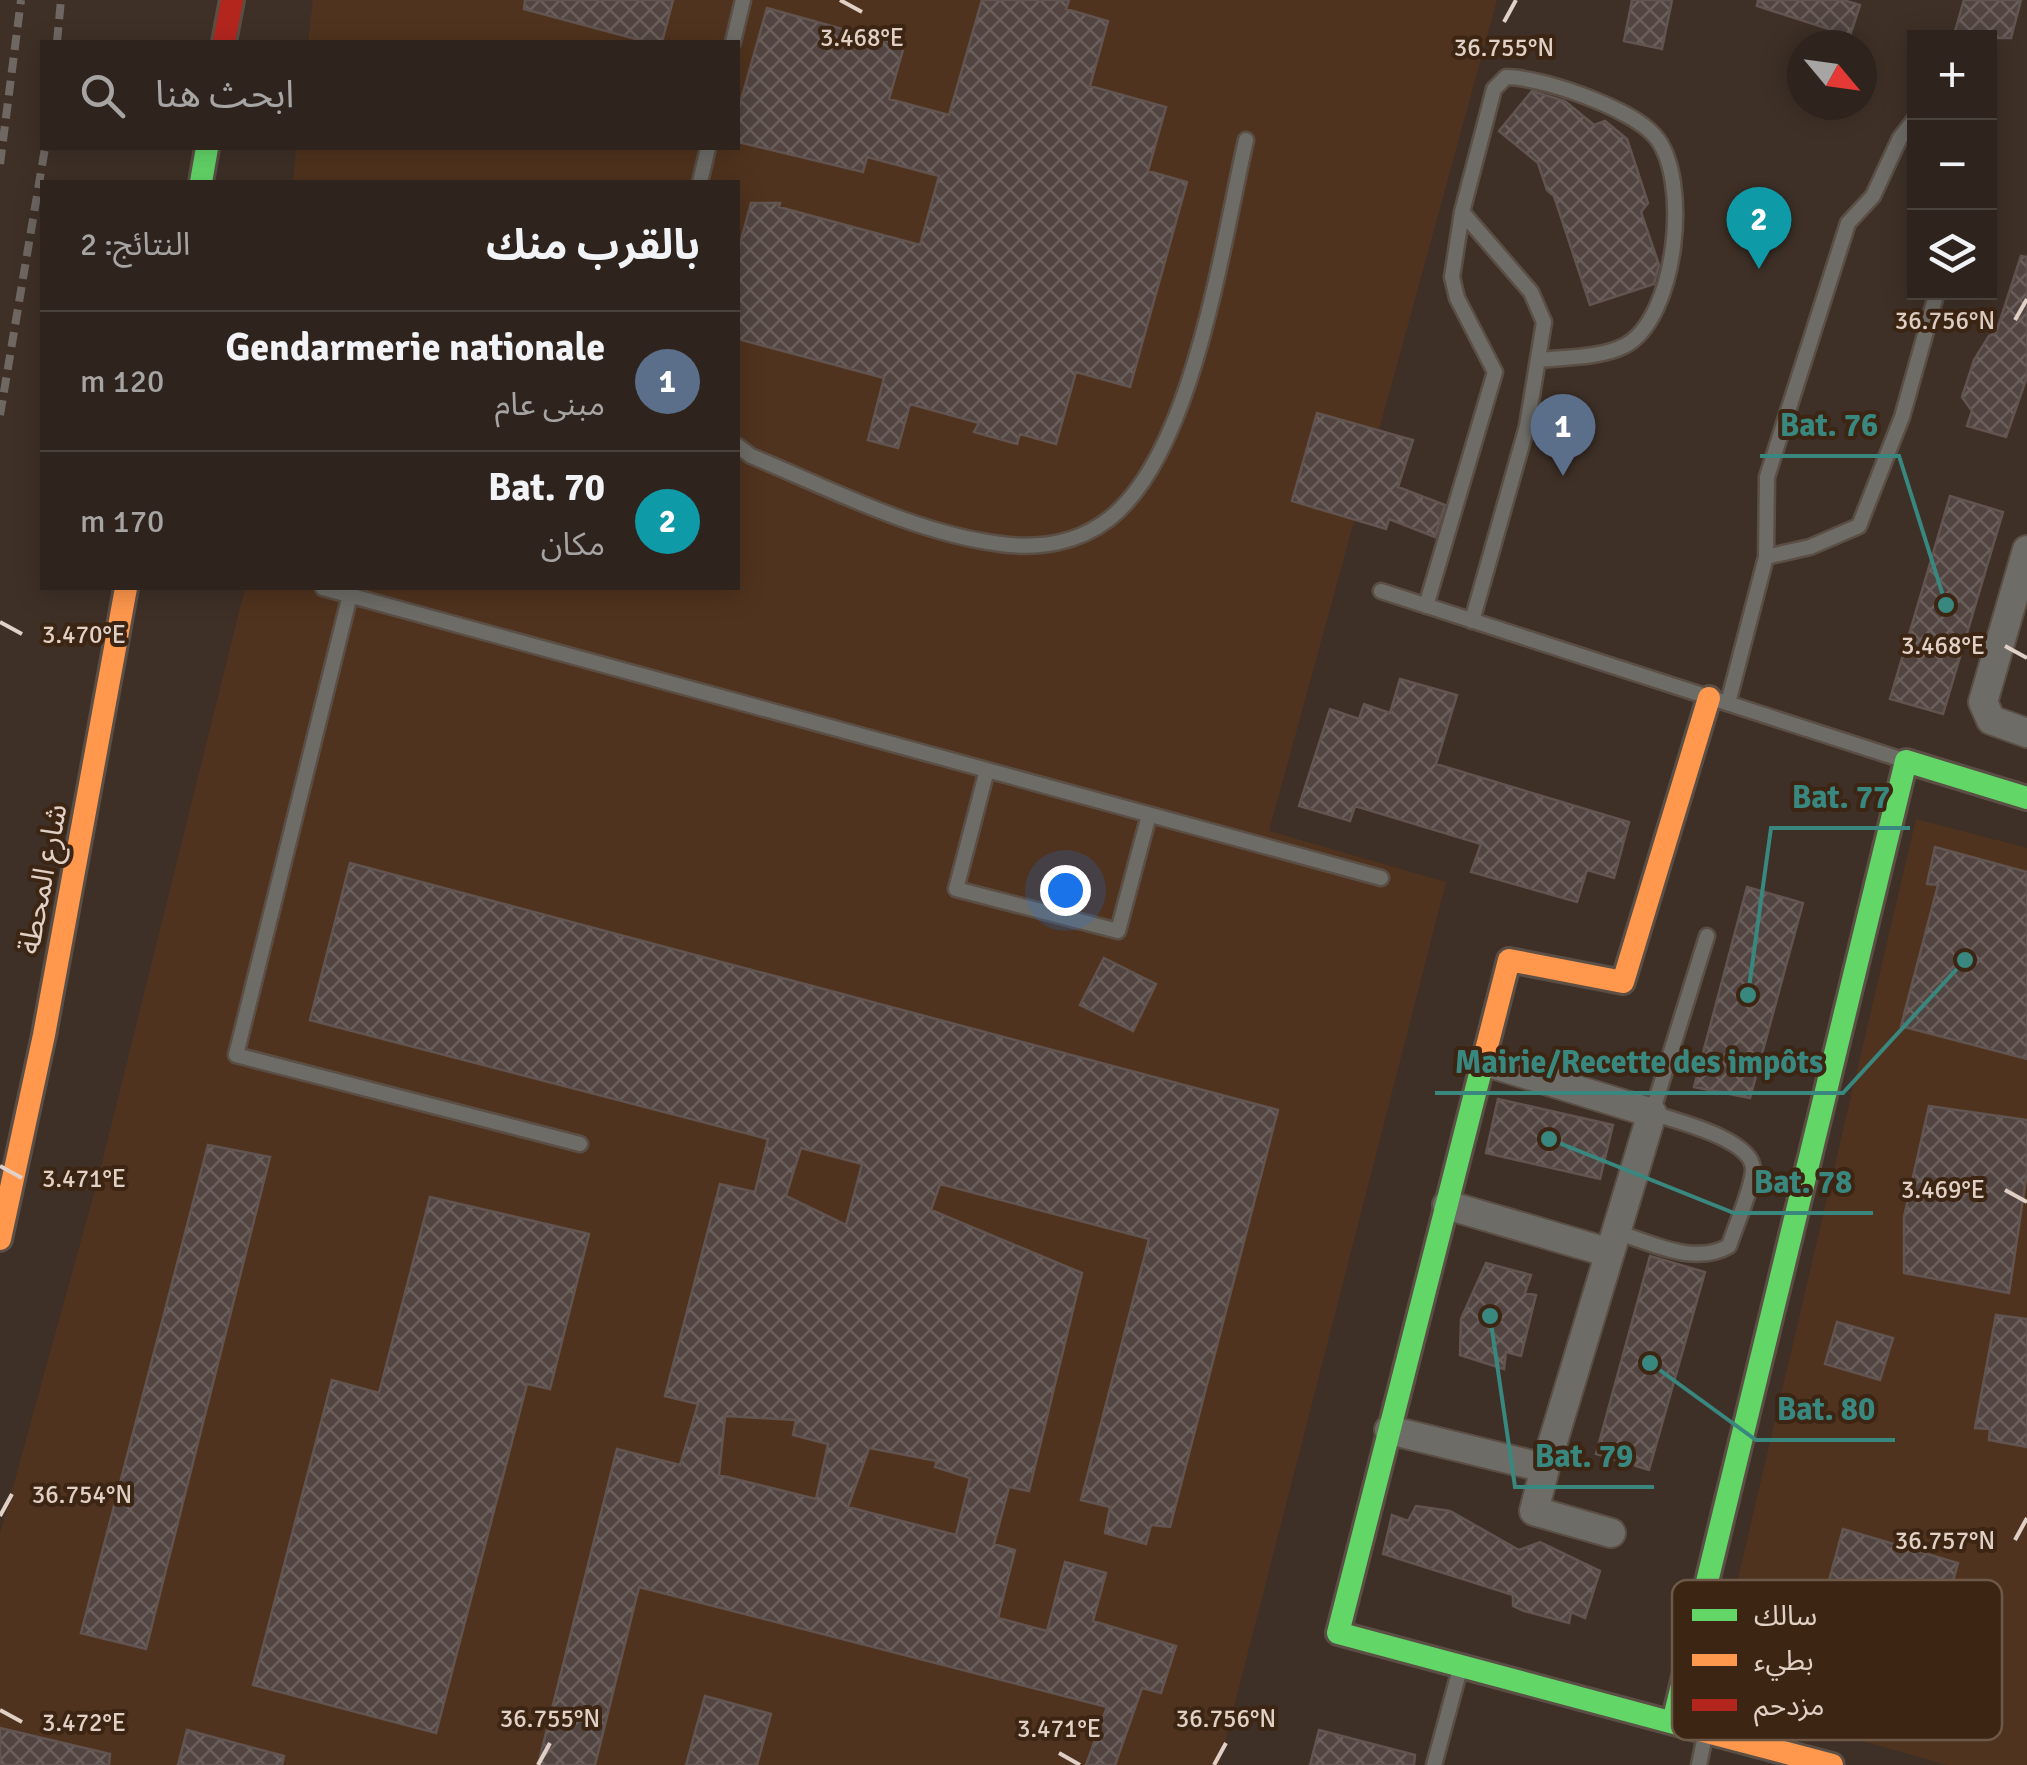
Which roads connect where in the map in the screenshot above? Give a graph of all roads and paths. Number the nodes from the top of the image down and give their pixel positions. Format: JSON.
{"nodes":[{"id":1,"x":232,"y":0,"type":"edge"},
{"id":2,"x":743,"y":0,"type":"edge"},
{"id":3,"x":224,"y":40,"type":"edge"},
{"id":4,"x":733,"y":40,"type":"edge"},
{"id":5,"x":1907,"y":129,"type":"edge"},
{"id":6,"x":1246,"y":140,"type":"dead end"},
{"id":7,"x":206,"y":150,"type":"edge"},
{"id":8,"x":708,"y":150,"type":"edge"},
{"id":9,"x":201,"y":180,"type":"edge"},
{"id":10,"x":700,"y":180,"type":"edge"},
{"id":11,"x":1462,"y":212,"type":"junction"},
{"id":12,"x":1934,"y":300,"type":"edge"},
{"id":13,"x":1540,"y":360,"type":"junction"},
{"id":14,"x":740,"y":447,"type":"edge"},
{"id":15,"x":2027,"y":550,"type":"edge"},
{"id":16,"x":1766,"y":557,"type":"junction"},
{"id":17,"x":126,"y":590,"type":"edge"},
{"id":18,"x":331,"y":590,"type":"edge"},
{"id":19,"x":1381,"y":591,"type":"dead end"},
{"id":20,"x":350,"y":595,"type":"junction"},
{"id":21,"x":2020,"y":597,"type":"edge"},
{"id":22,"x":1426,"y":606,"type":"junction"},
{"id":23,"x":1472,"y":621,"type":"junction"},
{"id":24,"x":1718,"y":700,"type":"junction"},
{"id":25,"x":2027,"y":733,"type":"edge"},
{"id":26,"x":1906,"y":761,"type":"junction"},
{"id":27,"x":988,"y":770,"type":"junction"},
{"id":28,"x":2027,"y":798,"type":"edge"},
{"id":29,"x":1149,"y":815,"type":"junction"},
{"id":30,"x":1381,"y":878,"type":"dead end"},
{"id":31,"x":1707,"y":936,"type":"dead end"},
{"id":32,"x":1483,"y":1061,"type":"junction"},
{"id":33,"x":1652,"y":1112,"type":"junction"},
{"id":34,"x":580,"y":1144,"type":"dead end"},
{"id":35,"x":1446,"y":1205,"type":"junction"},
{"id":36,"x":0,"y":1239,"type":"edge"},
{"id":37,"x":1613,"y":1243,"type":"junction"},
{"id":38,"x":1390,"y":1430,"type":"junction"},
{"id":39,"x":1545,"y":1468,"type":"junction"},
{"id":40,"x":1611,"y":1533,"type":"dead end"},
{"id":41,"x":1707,"y":1580,"type":"edge"},
{"id":42,"x":1461,"y":1665,"type":"junction"},
{"id":43,"x":1672,"y":1722,"type":"edge"},
{"id":44,"x":1704,"y":1740,"type":"edge"},
{"id":45,"x":1739,"y":1740,"type":"edge"},
{"id":46,"x":1434,"y":1765,"type":"edge"},
{"id":47,"x":1700,"y":1765,"type":"edge"},
{"id":48,"x":1832,"y":1765,"type":"edge"}],
"edges":[{"from":1,"to":3,"type":"street"},
{"from":2,"to":4,"type":"lane"},
{"from":5,"to":16,"type":"lane"},
{"from":6,"to":14,"type":"lane"},
{"from":7,"to":9,"type":"street"},
{"from":8,"to":10,"type":"lane"},
{"from":11,"to":13,"type":"lane"},
{"from":11,"to":13,"type":"lane"},
{"from":11,"to":22,"type":"lane"},
{"from":12,"to":16,"type":"lane"},
{"from":13,"to":23,"type":"lane"},
{"from":15,"to":21,"type":"street"},
{"from":16,"to":24,"type":"lane"},
{"from":17,"to":36,"type":"street","name":"شارع المحطة"},
{"from":18,"to":20,"type":"lane"},
{"from":19,"to":22,"type":"lane"},
{"from":20,"to":27,"type":"lane"},
{"from":20,"to":34,"type":"lane"},
{"from":21,"to":25,"type":"street"},
{"from":22,"to":23,"type":"lane"},
{"from":23,"to":24,"type":"lane"},
{"from":24,"to":26,"type":"lane"},
{"from":24,"to":32,"type":"street"},
{"from":26,"to":28,"type":"street"},
{"from":26,"to":41,"type":"street"},
{"from":27,"to":29,"type":"lane"},
{"from":27,"to":29,"type":"lane"},
{"from":29,"to":30,"type":"lane"},
{"from":31,"to":33,"type":"lane"},
{"from":32,"to":33,"type":"street"},
{"from":32,"to":35,"type":"street"},
{"from":33,"to":37,"type":"street"},
{"from":33,"to":37,"type":"lane"},
{"from":35,"to":37,"type":"street"},
{"from":35,"to":38,"type":"street"},
{"from":37,"to":39,"type":"street"},
{"from":38,"to":39,"type":"street"},
{"from":38,"to":42,"type":"street"},
{"from":39,"to":40,"type":"street"},
{"from":42,"to":43,"type":"street"},
{"from":42,"to":46,"type":"lane"},
{"from":44,"to":47,"type":"lane"},
{"from":45,"to":48,"type":"street"}]}
